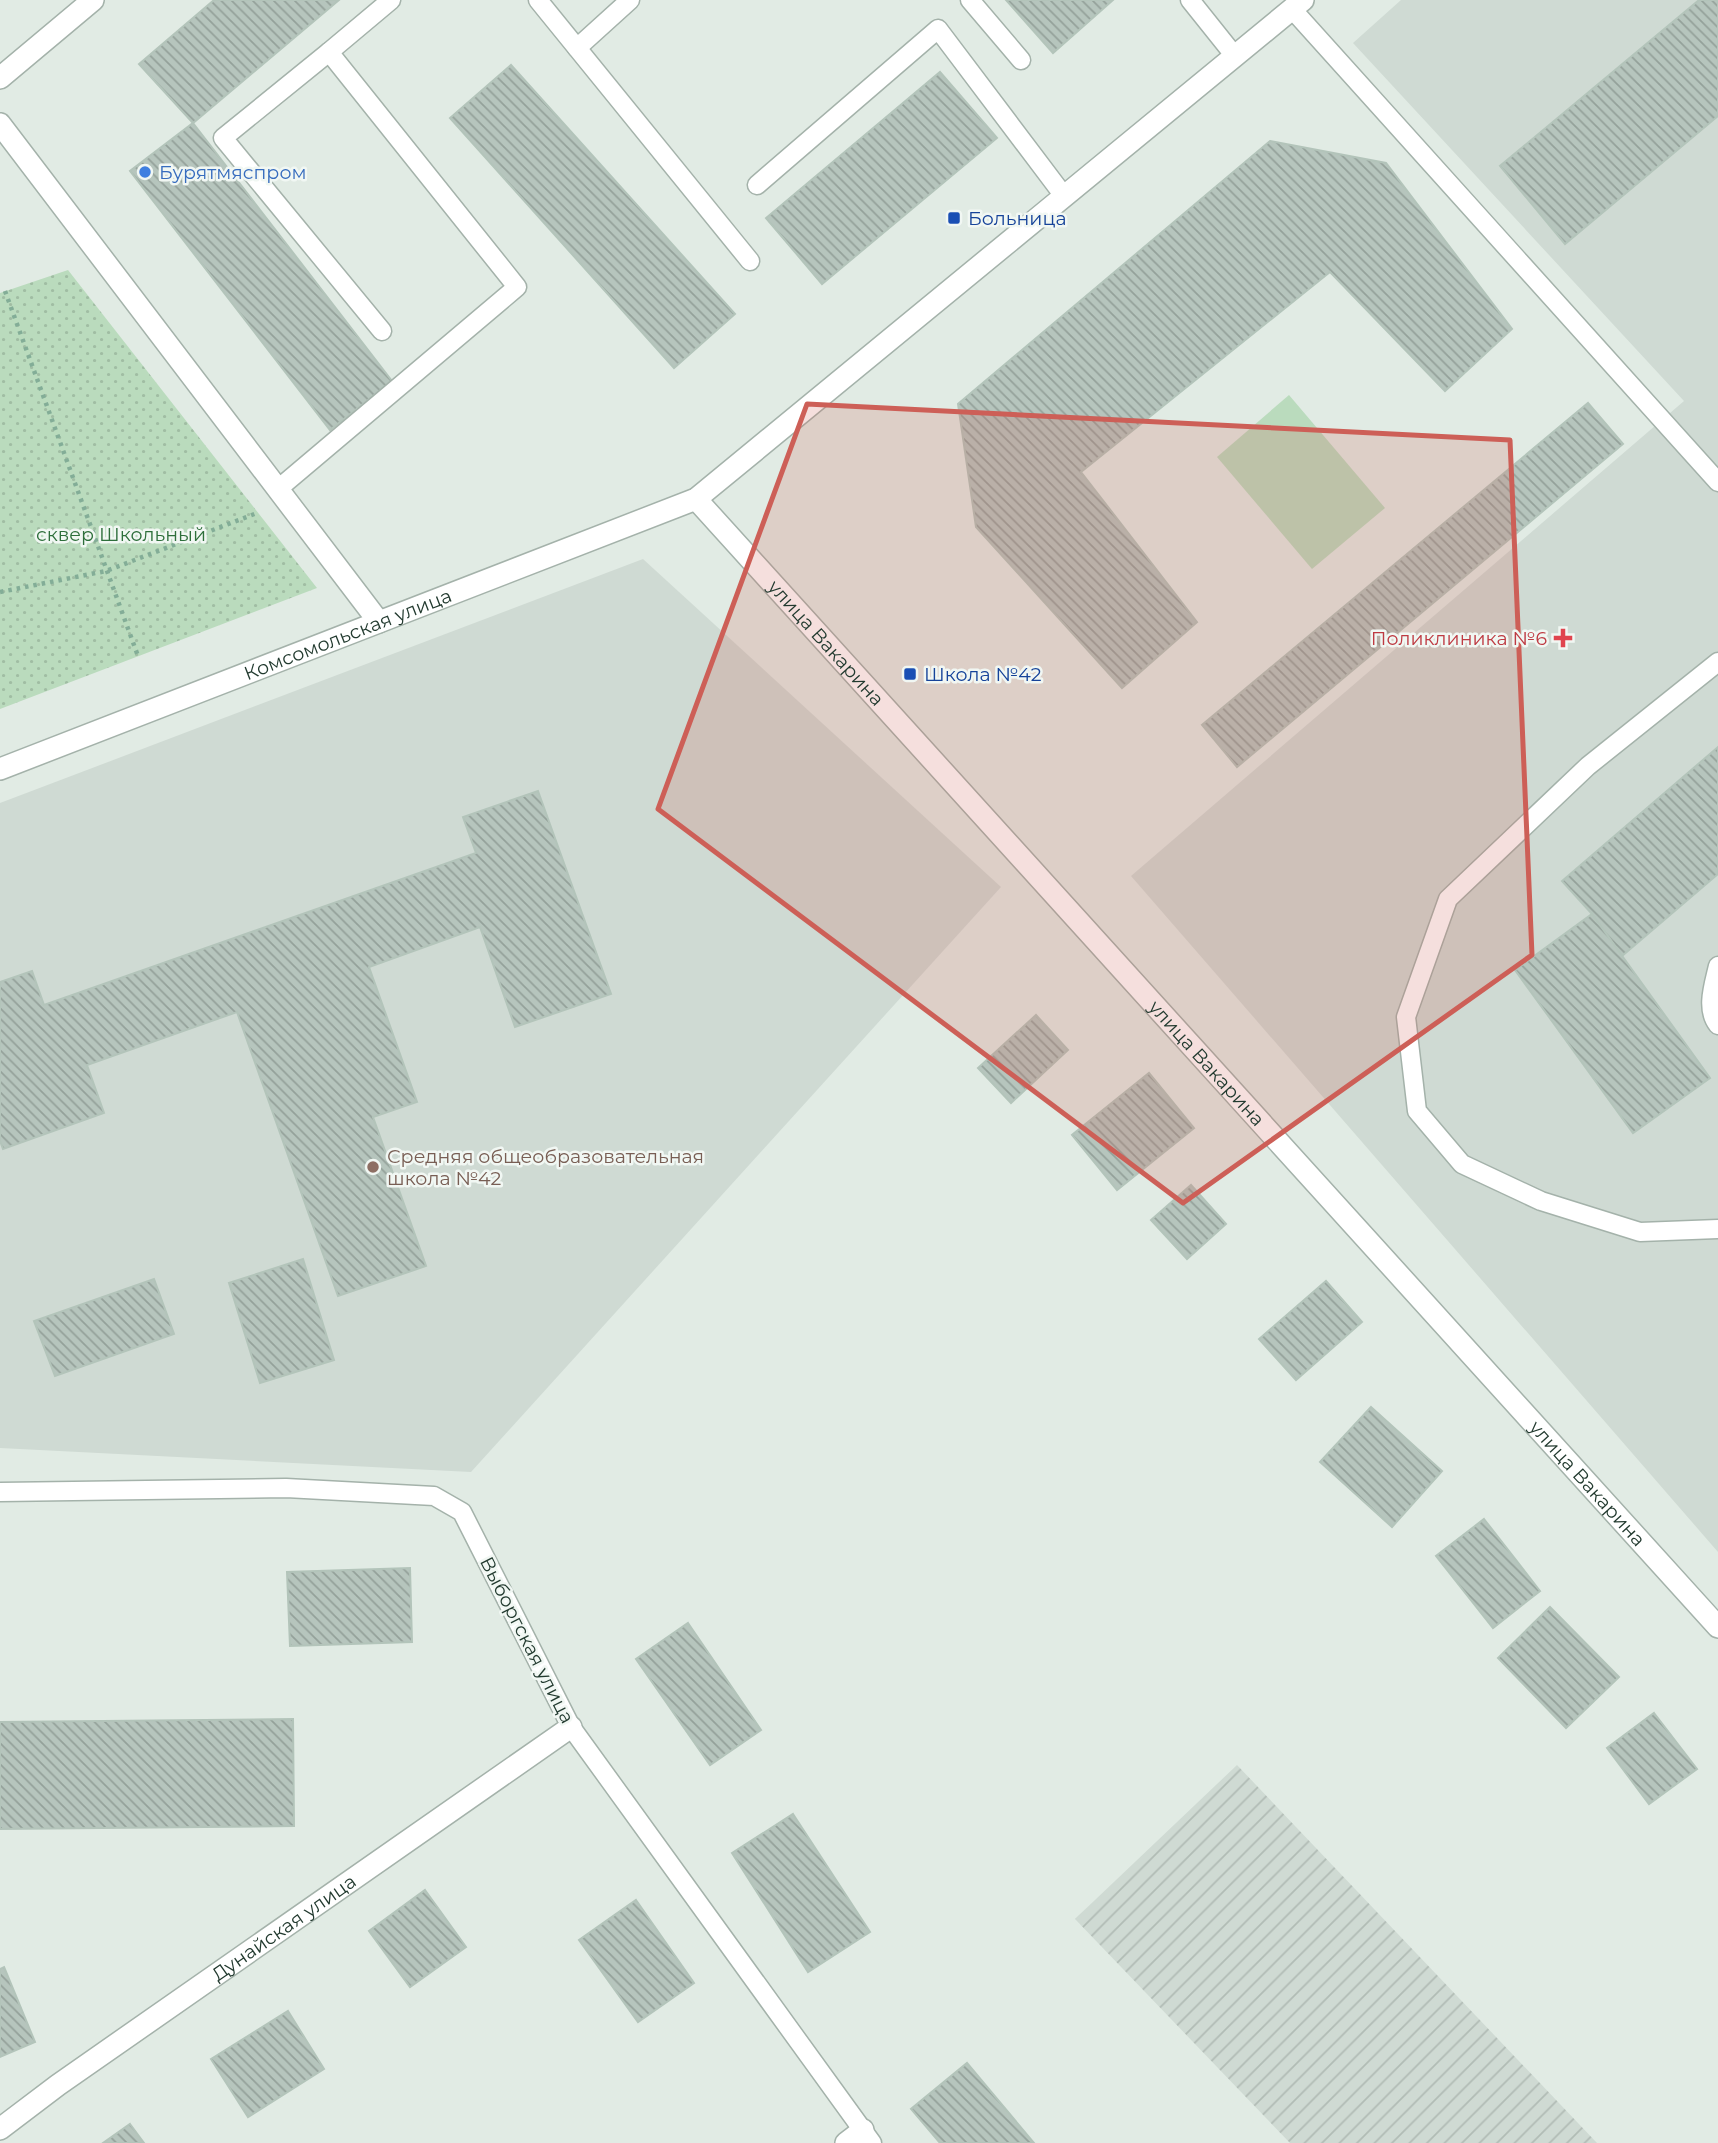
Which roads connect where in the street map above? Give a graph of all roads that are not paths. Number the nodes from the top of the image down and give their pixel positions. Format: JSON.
{"nodes":[{"id":1,"x":93,"y":0,"type":"edge"},
{"id":2,"x":391,"y":0,"type":"edge"},
{"id":3,"x":630,"y":0,"type":"edge"},
{"id":4,"x":970,"y":0,"type":"edge"},
{"id":5,"x":1190,"y":0,"type":"edge"},
{"id":6,"x":542,"y":2,"type":"edge"},
{"id":7,"x":1297,"y":4,"type":"edge"},
{"id":8,"x":577,"y":48,"type":"junction"},
{"id":9,"x":329,"y":52,"type":"junction"},
{"id":10,"x":1234,"y":55,"type":"junction"},
{"id":11,"x":1021,"y":61,"type":"dead end"},
{"id":12,"x":0,"y":78,"type":"edge"},
{"id":13,"x":0,"y":124,"type":"edge"},
{"id":14,"x":757,"y":184,"type":"dead end"},
{"id":15,"x":1064,"y":196,"type":"junction"},
{"id":16,"x":750,"y":261,"type":"dead end"},
{"id":17,"x":382,"y":331,"type":"dead end"},
{"id":18,"x":1718,"y":482,"type":"edge"},
{"id":19,"x":278,"y":488,"type":"junction"},
{"id":20,"x":696,"y":499,"type":"junction"},
{"id":21,"x":379,"y":622,"type":"junction"},
{"id":22,"x":1718,"y":662,"type":"edge"},
{"id":23,"x":0,"y":769,"type":"edge"},
{"id":24,"x":1718,"y":966,"type":"edge"},
{"id":25,"x":1718,"y":1025,"type":"edge"},
{"id":26,"x":1718,"y":1228,"type":"edge"},
{"id":27,"x":0,"y":1492,"type":"edge"},
{"id":28,"x":1718,"y":1627,"type":"edge"},
{"id":29,"x":571,"y":1727,"type":"junction"},
{"id":30,"x":0,"y":2129,"type":"edge"},
{"id":31,"x":860,"y":2139,"type":"edge"}],
"edges":[{"from":1,"to":12,"type":"street"},
{"from":2,"to":9,"type":"lane"},
{"from":3,"to":8,"type":"lane"},
{"from":4,"to":11,"type":"lane"},
{"from":5,"to":10,"type":"lane"},
{"from":6,"to":8,"type":"lane"},
{"from":7,"to":10,"type":"street","name":"Комсомольская улица"},
{"from":7,"to":18,"type":"lane"},
{"from":8,"to":16,"type":"lane"},
{"from":9,"to":17,"type":"lane"},
{"from":9,"to":19,"type":"lane"},
{"from":10,"to":15,"type":"street","name":"Комсомольская улица"},
{"from":13,"to":19,"type":"street"},
{"from":14,"to":15,"type":"lane"},
{"from":15,"to":20,"type":"street","name":"Комсомольская улица"},
{"from":19,"to":21,"type":"street"},
{"from":20,"to":21,"type":"street","name":"Комсомольская улица"},
{"from":20,"to":28,"type":"street","name":"улица Вакарина"},
{"from":21,"to":23,"type":"street","name":"Комсомольская улица"},
{"from":22,"to":26,"type":"lane"},
{"from":24,"to":25,"type":"lane"},
{"from":27,"to":29,"type":"lane","name":"Выборгская улица"},
{"from":29,"to":30,"type":"street","name":"Дунайская улица"},
{"from":29,"to":31,"type":"lane","name":"Выборгская улица"}]}
